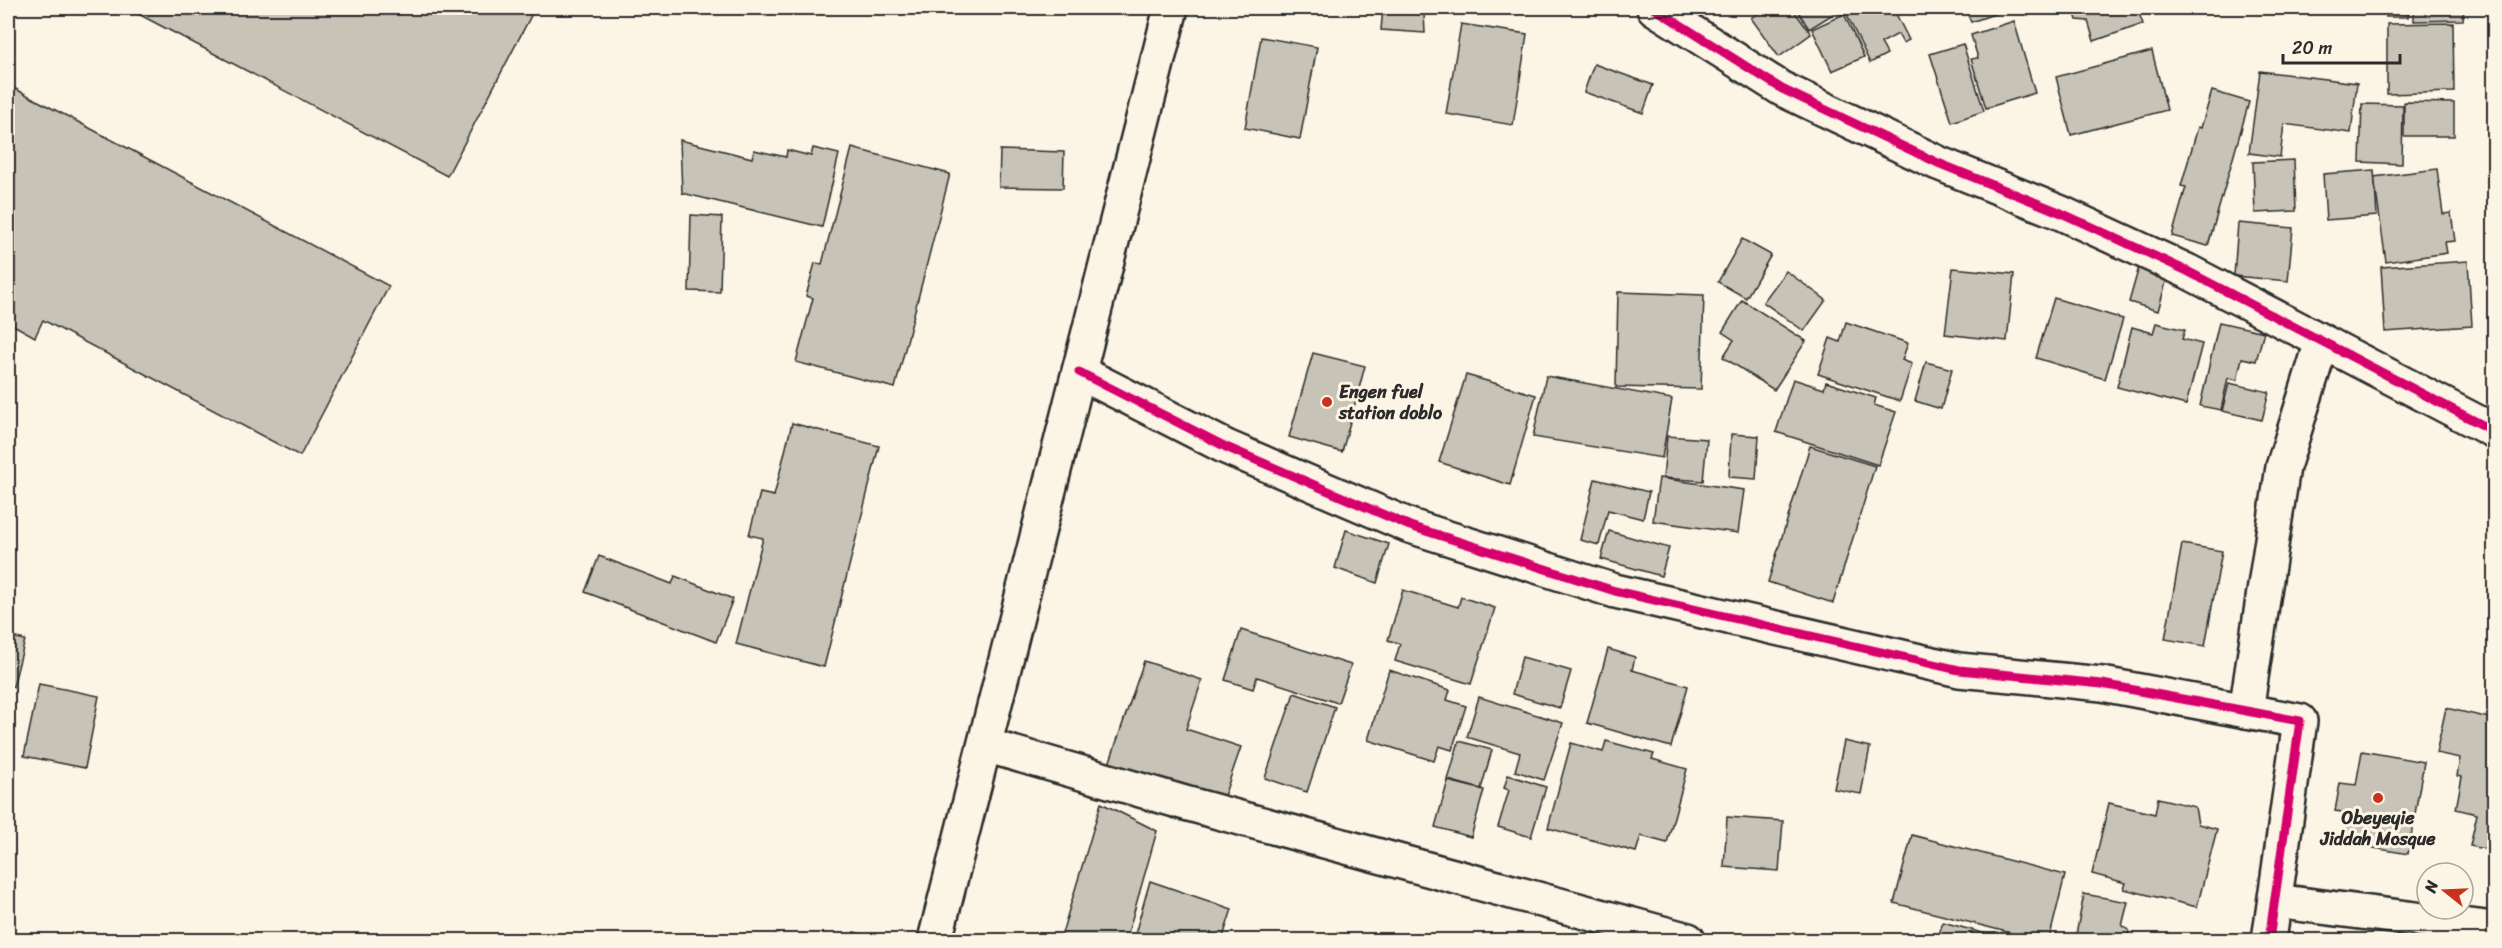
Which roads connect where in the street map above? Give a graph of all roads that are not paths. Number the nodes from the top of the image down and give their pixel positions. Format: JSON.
{"nodes":[{"id":1,"x":1171,"y":8,"type":"edge"},
{"id":2,"x":1653,"y":8,"type":"edge"},
{"id":3,"x":2322,"y":342,"type":"junction"},
{"id":4,"x":1079,"y":372,"type":"junction"},
{"id":5,"x":2494,"y":431,"type":"edge"},
{"id":6,"x":2246,"y":711,"type":"junction"},
{"id":7,"x":985,"y":745,"type":"junction"},
{"id":8,"x":2275,"y":901,"type":"junction"},
{"id":9,"x":2494,"y":929,"type":"edge"},
{"id":10,"x":935,"y":940,"type":"edge"},
{"id":11,"x":1688,"y":940,"type":"edge"},
{"id":12,"x":2269,"y":940,"type":"edge"}],
"edges":[{"from":1,"to":4,"type":"street"},
{"from":2,"to":3,"type":"street"},
{"from":3,"to":5,"type":"street"},
{"from":3,"to":6,"type":"street"},
{"from":4,"to":6,"type":"street"},
{"from":4,"to":7,"type":"street"},
{"from":6,"to":8,"type":"street"},
{"from":7,"to":10,"type":"street"},
{"from":7,"to":11,"type":"street"},
{"from":8,"to":9,"type":"street"},
{"from":8,"to":12,"type":"street"}]}
